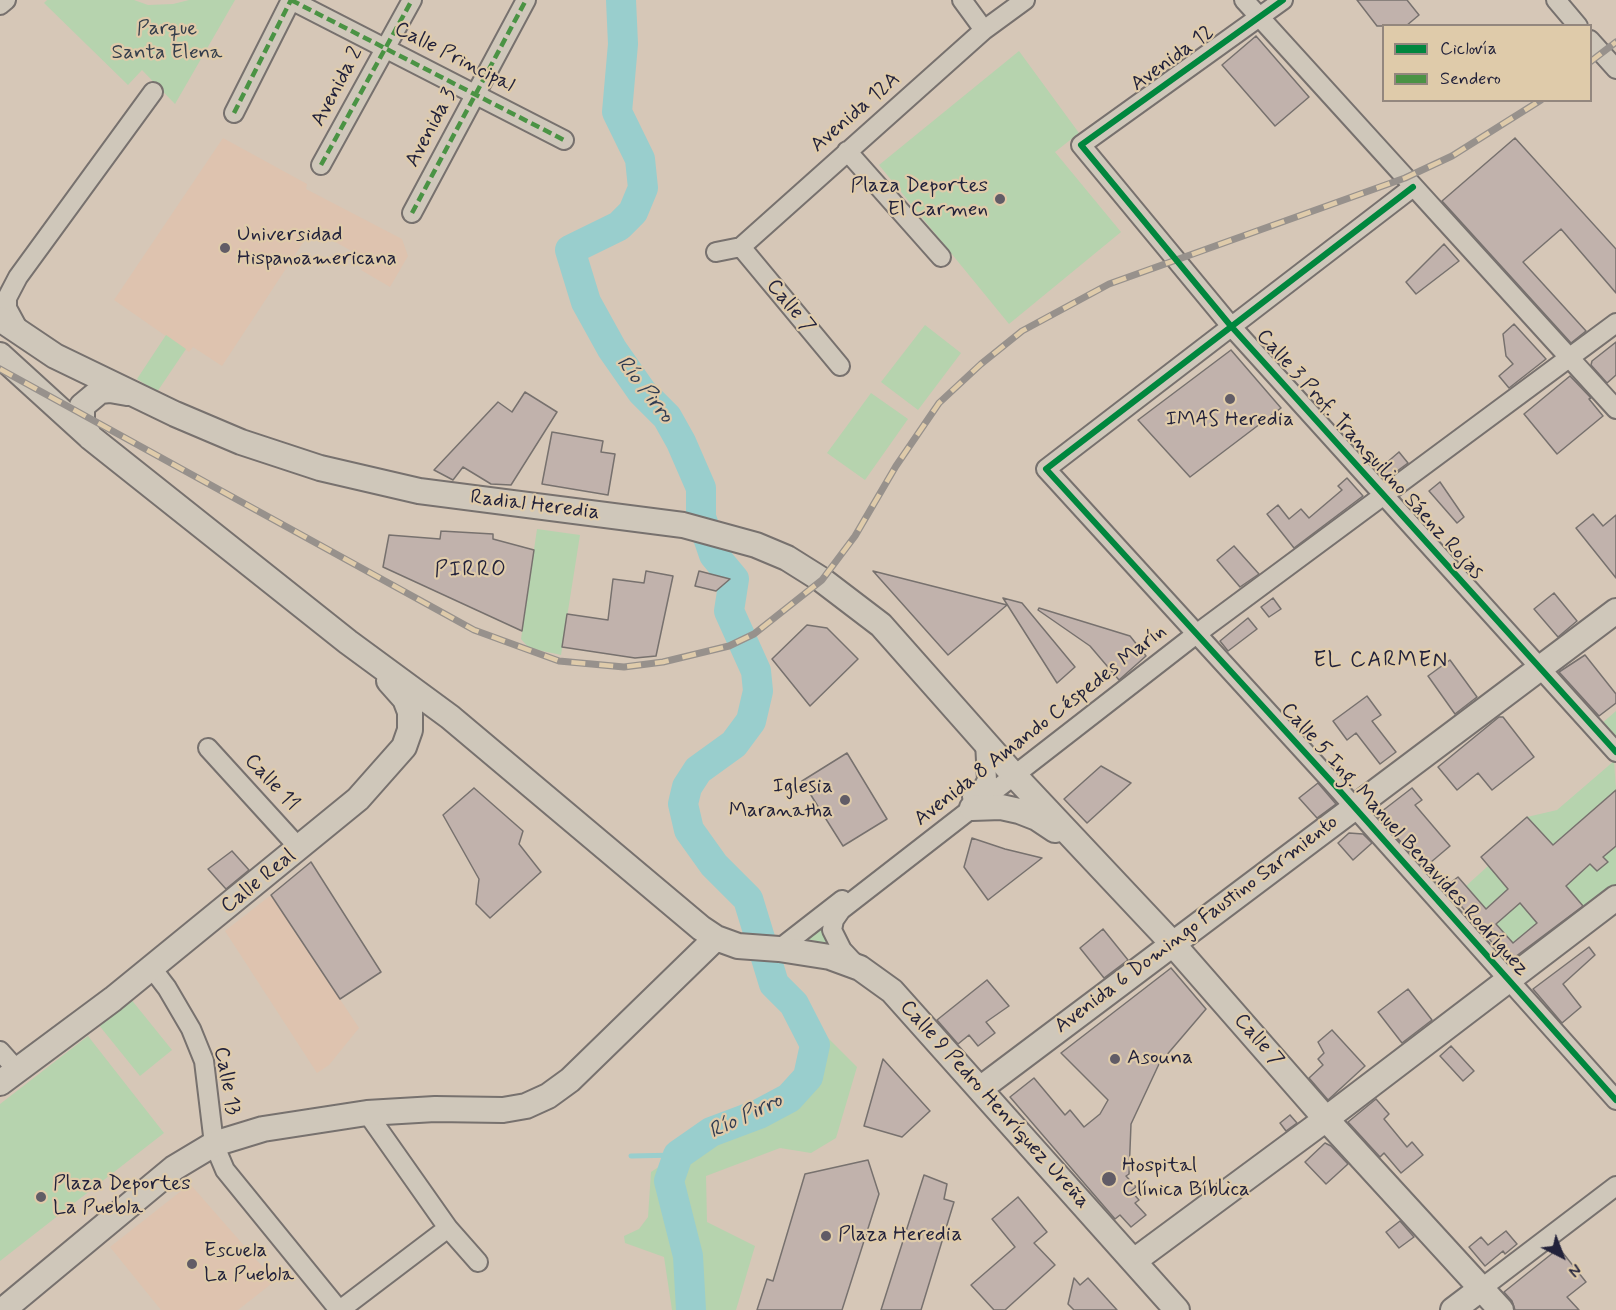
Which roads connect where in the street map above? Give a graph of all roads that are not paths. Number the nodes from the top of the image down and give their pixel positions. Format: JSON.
{"nodes":[{"id":1,"x":6,"y":0,"type":"edge"},
{"id":2,"x":291,"y":0,"type":"edge"},
{"id":3,"x":412,"y":0,"type":"edge"},
{"id":4,"x":526,"y":0,"type":"edge"},
{"id":5,"x":962,"y":0,"type":"edge"},
{"id":6,"x":1025,"y":0,"type":"edge"},
{"id":7,"x":1244,"y":0,"type":"edge"},
{"id":8,"x":1283,"y":0,"type":"edge"},
{"id":9,"x":1556,"y":0,"type":"edge"},
{"id":10,"x":0,"y":5,"type":"edge"},
{"id":11,"x":1259,"y":18,"type":"junction"},
{"id":12,"x":1576,"y":24,"type":"edge"},
{"id":13,"x":984,"y":30,"type":"junction"},
{"id":14,"x":1592,"y":42,"type":"edge"},
{"id":15,"x":384,"y":48,"type":"junction"},
{"id":16,"x":1616,"y":69,"type":"edge"},
{"id":17,"x":153,"y":92,"type":"dead end"},
{"id":18,"x":475,"y":95,"type":"junction"},
{"id":19,"x":234,"y":113,"type":"dead end"},
{"id":20,"x":564,"y":140,"type":"dead end"},
{"id":21,"x":1081,"y":145,"type":"joint"},
{"id":22,"x":847,"y":151,"type":"junction"},
{"id":23,"x":321,"y":165,"type":"dead end"},
{"id":24,"x":1413,"y":187,"type":"junction"},
{"id":25,"x":412,"y":213,"type":"dead end"},
{"id":26,"x":741,"y":247,"type":"junction"},
{"id":27,"x":716,"y":252,"type":"dead end"},
{"id":28,"x":941,"y":257,"type":"dead end"},
{"id":29,"x":18,"y":277,"type":"junction"},
{"id":30,"x":0,"y":287,"type":"edge"},
{"id":31,"x":0,"y":319,"type":"edge"},
{"id":32,"x":1616,"y":322,"type":"edge"},
{"id":33,"x":1230,"y":325,"type":"junction"},
{"id":34,"x":0,"y":326,"type":"edge"},
{"id":35,"x":23,"y":336,"type":"junction"},
{"id":36,"x":0,"y":356,"type":"edge"},
{"id":37,"x":1568,"y":357,"type":"junction"},
{"id":38,"x":840,"y":366,"type":"dead end"},
{"id":39,"x":136,"y":395,"type":"junction"},
{"id":40,"x":1616,"y":409,"type":"edge"},
{"id":41,"x":90,"y":437,"type":"junction"},
{"id":42,"x":1382,"y":494,"type":"junction"},
{"id":43,"x":1616,"y":611,"type":"edge"},
{"id":44,"x":1195,"y":635,"type":"junction"},
{"id":45,"x":348,"y":642,"type":"junction"},
{"id":46,"x":1539,"y":669,"type":"junction"},
{"id":47,"x":985,"y":742,"type":"junction"},
{"id":48,"x":208,"y":748,"type":"dead end"},
{"id":49,"x":1616,"y":752,"type":"edge"},
{"id":50,"x":1013,"y":774,"type":"junction"},
{"id":51,"x":972,"y":808,"type":"junction"},
{"id":52,"x":1353,"y":808,"type":"junction"},
{"id":53,"x":1080,"y":847,"type":"junction"},
{"id":54,"x":300,"y":849,"type":"junction"},
{"id":55,"x":1616,"y":898,"type":"edge"},
{"id":56,"x":727,"y":942,"type":"junction"},
{"id":57,"x":1172,"y":943,"type":"junction"},
{"id":58,"x":777,"y":948,"type":"junction"},
{"id":59,"x":151,"y":967,"type":"junction"},
{"id":60,"x":860,"y":968,"type":"junction"},
{"id":61,"x":1508,"y":980,"type":"junction"},
{"id":62,"x":0,"y":1052,"type":"edge"},
{"id":63,"x":9,"y":1077,"type":"edge"},
{"id":64,"x":980,"y":1089,"type":"junction"},
{"id":65,"x":1616,"y":1100,"type":"edge"},
{"id":66,"x":367,"y":1113,"type":"junction"},
{"id":67,"x":1326,"y":1119,"type":"junction"},
{"id":68,"x":214,"y":1144,"type":"junction"},
{"id":69,"x":1616,"y":1186,"type":"edge"},
{"id":70,"x":448,"y":1228,"type":"junction"},
{"id":71,"x":1134,"y":1261,"type":"junction"},
{"id":72,"x":478,"y":1262,"type":"dead end"},
{"id":73,"x":1482,"y":1288,"type":"junction"},
{"id":74,"x":4,"y":1302,"type":"edge"},
{"id":75,"x":340,"y":1310,"type":"edge"},
{"id":76,"x":1177,"y":1310,"type":"edge"},
{"id":77,"x":1453,"y":1310,"type":"edge"},
{"id":78,"x":1501,"y":1310,"type":"edge"}],
"edges":[{"from":1,"to":10,"type":"street"},
{"from":2,"to":15,"type":"street","name":"Calle Principal"},
{"from":2,"to":19,"type":"street"},
{"from":3,"to":15,"type":"street","name":"Avenida 2"},
{"from":4,"to":18,"type":"street","name":"Avenida 3"},
{"from":5,"to":13,"type":"street"},
{"from":6,"to":13,"type":"street","name":"Avenida 12A"},
{"from":7,"to":11,"type":"street"},
{"from":8,"to":11,"type":"street","name":"Avenida 12"},
{"from":9,"to":12,"type":"street"},
{"from":11,"to":21,"type":"street","name":"Avenida 12"},
{"from":11,"to":24,"type":"street"},
{"from":13,"to":22,"type":"street","name":"Avenida 12A"},
{"from":14,"to":16,"type":"street"},
{"from":15,"to":18,"type":"street","name":"Calle Principal"},
{"from":15,"to":23,"type":"street","name":"Avenida 2"},
{"from":17,"to":29,"type":"street"},
{"from":18,"to":20,"type":"street","name":"Calle Principal"},
{"from":18,"to":25,"type":"street","name":"Avenida 3"},
{"from":21,"to":33,"type":"street","name":"Calle 3 Prof. Tranquilino Sáenz Rojas"},
{"from":22,"to":26,"type":"street","name":"Avenida 12A"},
{"from":22,"to":28,"type":"street"},
{"from":24,"to":33,"type":"street"},
{"from":24,"to":37,"type":"street"},
{"from":26,"to":27,"type":"street"},
{"from":26,"to":38,"type":"street","name":"Calle 7"},
{"from":29,"to":30,"type":"street"},
{"from":29,"to":35,"type":"street"},
{"from":31,"to":35,"type":"main road","name":"Radial Heredia"},
{"from":32,"to":37,"type":"street","name":"Avenida 8 Amando Céspedes Marín"},
{"from":33,"to":42,"type":"street","name":"Calle 3 Prof. Tranquilino Sáenz Rojas"},
{"from":33,"to":44,"type":"street","name":"Calle 5 Ing. Manuel Benavides Rodríguez"},
{"from":34,"to":35,"type":"main road"},
{"from":35,"to":39,"type":"main road","name":"Radial Heredia"},
{"from":36,"to":41,"type":"main road"},
{"from":37,"to":40,"type":"street"},
{"from":37,"to":42,"type":"street","name":"Avenida 8 Amando Céspedes Marín"},
{"from":39,"to":41,"type":"main road"},
{"from":39,"to":47,"type":"main road","name":"Radial Heredia"},
{"from":41,"to":45,"type":"main road"},
{"from":42,"to":44,"type":"street","name":"Avenida 8 Amando Céspedes Marín"},
{"from":42,"to":46,"type":"street","name":"Calle 3 Prof. Tranquilino Sáenz Rojas"},
{"from":43,"to":46,"type":"main road","name":"Avenida 6 Domingo Faustino Sarmiento"},
{"from":44,"to":50,"type":"street","name":"Avenida 8 Amando Céspedes Marín"},
{"from":44,"to":52,"type":"street","name":"Calle 5 Ing. Manuel Benavides Rodríguez"},
{"from":45,"to":54,"type":"main road","name":"Calle Real"},
{"from":45,"to":56,"type":"main road"},
{"from":46,"to":49,"type":"street","name":"Calle 3 Prof. Tranquilino Sáenz Rojas"},
{"from":46,"to":52,"type":"main road","name":"Avenida 6 Domingo Faustino Sarmiento"},
{"from":47,"to":50,"type":"main road","name":"Radial Heredia"},
{"from":47,"to":58,"type":"street","name":"Avenida 8 Amando Céspedes Marín"},
{"from":48,"to":54,"type":"street","name":"Calle 11"},
{"from":50,"to":51,"type":"street","name":"Avenida 8 Amando Céspedes Marín"},
{"from":50,"to":53,"type":"main road","name":"Calle 7"},
{"from":51,"to":53,"type":"main road"},
{"from":51,"to":60,"type":"street","name":"Avenida 8 Amando Céspedes Marín"},
{"from":52,"to":57,"type":"main road","name":"Avenida 6 Domingo Faustino Sarmiento"},
{"from":52,"to":61,"type":"street","name":"Calle 5 Ing. Manuel Benavides Rodríguez"},
{"from":53,"to":57,"type":"main road","name":"Calle 7"},
{"from":54,"to":59,"type":"main road","name":"Calle Real"},
{"from":55,"to":61,"type":"main road"},
{"from":56,"to":58,"type":"main road"},
{"from":56,"to":66,"type":"main road"},
{"from":57,"to":64,"type":"main road","name":"Avenida 6 Domingo Faustino Sarmiento"},
{"from":57,"to":67,"type":"main road","name":"Calle 7"},
{"from":58,"to":60,"type":"main road","name":"Calle 9 Pedro Henríquez Ureña"},
{"from":59,"to":63,"type":"main road","name":"Calle Real"},
{"from":59,"to":68,"type":"street","name":"Calle 13"},
{"from":60,"to":64,"type":"main road","name":"Calle 9 Pedro Henríquez Ureña"},
{"from":61,"to":65,"type":"street","name":"Calle 5 Ing. Manuel Benavides Rodríguez"},
{"from":61,"to":67,"type":"main road"},
{"from":62,"to":63,"type":"street"},
{"from":64,"to":71,"type":"main road","name":"Calle 9 Pedro Henríquez Ureña"},
{"from":66,"to":68,"type":"main road"},
{"from":66,"to":70,"type":"street"},
{"from":67,"to":71,"type":"main road"},
{"from":67,"to":73,"type":"main road","name":"Calle 7"},
{"from":68,"to":74,"type":"main road"},
{"from":68,"to":75,"type":"street","name":"Calle 13"},
{"from":69,"to":73,"type":"street"},
{"from":70,"to":72,"type":"street"},
{"from":70,"to":75,"type":"street"},
{"from":71,"to":76,"type":"main road","name":"Calle 9 Pedro Henríquez Ureña"},
{"from":73,"to":77,"type":"main road"},
{"from":73,"to":78,"type":"main road","name":"Calle 7"}]}
